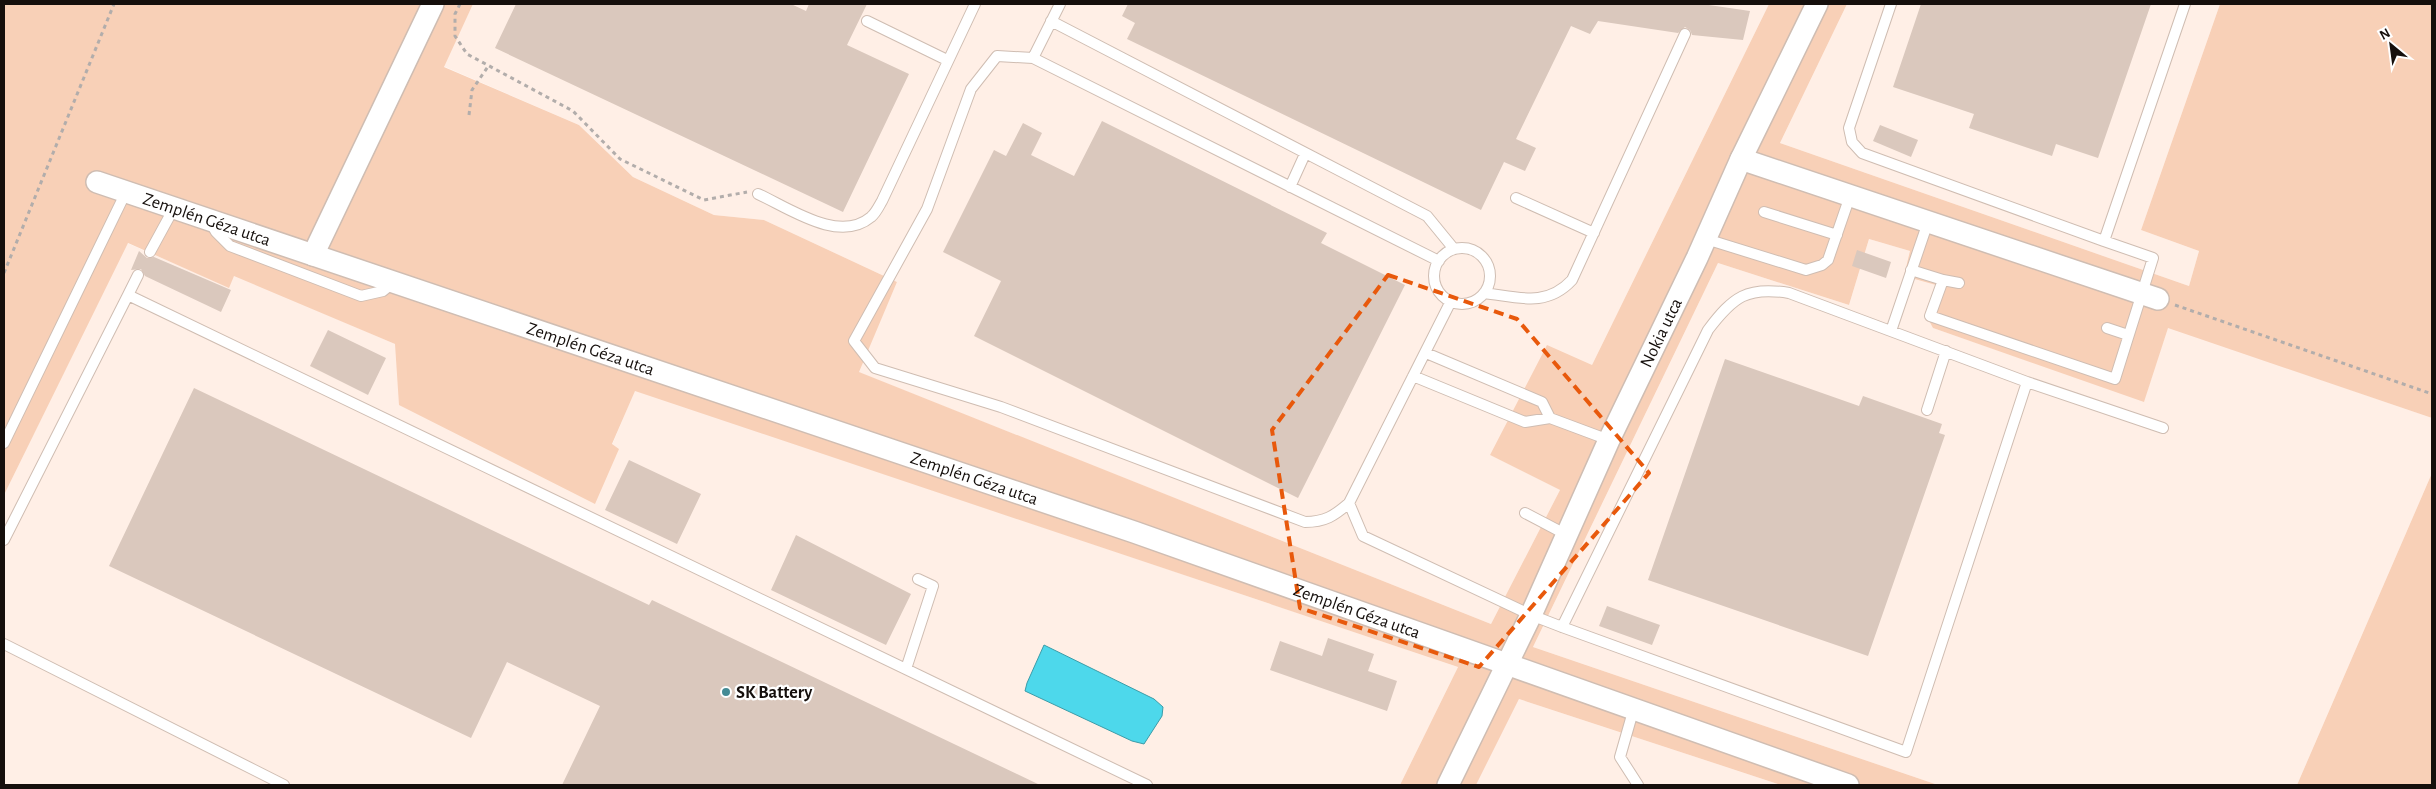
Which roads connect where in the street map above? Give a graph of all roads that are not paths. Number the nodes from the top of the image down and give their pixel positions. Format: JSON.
{"nodes":[{"id":1,"x":433,"y":4,"type":"edge"},
{"id":2,"x":975,"y":4,"type":"edge"},
{"id":3,"x":1060,"y":4,"type":"edge"},
{"id":4,"x":1817,"y":4,"type":"edge"},
{"id":5,"x":1891,"y":4,"type":"edge"},
{"id":6,"x":2185,"y":4,"type":"edge"},
{"id":7,"x":1051,"y":21,"type":"junction"},
{"id":8,"x":867,"y":22,"type":"dead end"},
{"id":9,"x":1685,"y":34,"type":"dead end"},
{"id":10,"x":1033,"y":58,"type":"junction"},
{"id":11,"x":947,"y":60,"type":"junction"},
{"id":12,"x":1305,"y":154,"type":"junction"},
{"id":13,"x":1741,"y":159,"type":"junction"},
{"id":14,"x":97,"y":182,"type":"dead end"},
{"id":15,"x":1290,"y":187,"type":"junction"},
{"id":16,"x":126,"y":192,"type":"junction"},
{"id":17,"x":758,"y":194,"type":"road end"},
{"id":18,"x":1850,"y":196,"type":"junction"},
{"id":19,"x":1516,"y":198,"type":"dead end"},
{"id":20,"x":174,"y":208,"type":"junction"},
{"id":21,"x":1764,"y":212,"type":"dead end"},
{"id":22,"x":210,"y":220,"type":"junction"},
{"id":23,"x":1928,"y":222,"type":"junction"},
{"id":24,"x":1594,"y":234,"type":"junction"},
{"id":25,"x":1837,"y":235,"type":"junction"},
{"id":26,"x":1706,"y":238,"type":"junction"},
{"id":27,"x":2104,"y":241,"type":"junction"},
{"id":28,"x":1454,"y":249,"type":"junction"},
{"id":29,"x":150,"y":252,"type":"dead end"},
{"id":30,"x":312,"y":255,"type":"junction"},
{"id":31,"x":1438,"y":261,"type":"junction"},
{"id":32,"x":1911,"y":270,"type":"junction"},
{"id":33,"x":138,"y":275,"type":"dead end"},
{"id":34,"x":1943,"y":280,"type":"junction"},
{"id":35,"x":394,"y":282,"type":"junction"},
{"id":36,"x":1959,"y":283,"type":"dead end"},
{"id":37,"x":1484,"y":293,"type":"junction"},
{"id":38,"x":128,"y":295,"type":"junction"},
{"id":39,"x":2149,"y":296,"type":"junction"},
{"id":40,"x":1451,"y":301,"type":"junction"},
{"id":41,"x":2107,"y":328,"type":"dead end"},
{"id":42,"x":1891,"y":331,"type":"junction"},
{"id":43,"x":2128,"y":335,"type":"junction"},
{"id":44,"x":1946,"y":351,"type":"junction"},
{"id":45,"x":1426,"y":353,"type":"junction"},
{"id":46,"x":1413,"y":376,"type":"junction"},
{"id":47,"x":2027,"y":382,"type":"junction"},
{"id":48,"x":1926,"y":410,"type":"dead end"},
{"id":49,"x":1550,"y":418,"type":"junction"},
{"id":50,"x":2163,"y":428,"type":"dead end"},
{"id":51,"x":1608,"y":440,"type":"junction"},
{"id":52,"x":4,"y":443,"type":"edge"},
{"id":53,"x":1349,"y":503,"type":"junction"},
{"id":54,"x":1525,"y":513,"type":"dead end"},
{"id":55,"x":1567,"y":535,"type":"junction"},
{"id":56,"x":4,"y":540,"type":"edge"},
{"id":57,"x":918,"y":579,"type":"dead end"},
{"id":58,"x":1532,"y":616,"type":"junction"},
{"id":59,"x":1562,"y":627,"type":"junction"},
{"id":60,"x":4,"y":644,"type":"edge"},
{"id":61,"x":1508,"y":663,"type":"junction"},
{"id":62,"x":906,"y":669,"type":"junction"},
{"id":63,"x":1634,"y":708,"type":"junction"},
{"id":64,"x":269,"y":782,"type":"edge"},
{"id":65,"x":284,"y":785,"type":"edge"},
{"id":66,"x":1147,"y":785,"type":"edge"},
{"id":67,"x":1448,"y":785,"type":"edge"},
{"id":68,"x":1638,"y":785,"type":"edge"},
{"id":69,"x":1848,"y":785,"type":"edge"}],
"edges":[{"from":1,"to":30,"type":"street"},
{"from":2,"to":11,"type":"lane"},
{"from":3,"to":7,"type":"lane"},
{"from":4,"to":13,"type":"street","name":"Nokia utca"},
{"from":5,"to":27,"type":"lane"},
{"from":6,"to":27,"type":"lane"},
{"from":7,"to":10,"type":"lane"},
{"from":7,"to":12,"type":"lane"},
{"from":8,"to":11,"type":"lane"},
{"from":9,"to":24,"type":"lane"},
{"from":10,"to":15,"type":"lane"},
{"from":10,"to":53,"type":"lane"},
{"from":11,"to":17,"type":"lane"},
{"from":12,"to":15,"type":"lane"},
{"from":12,"to":28,"type":"lane"},
{"from":13,"to":18,"type":"street"},
{"from":13,"to":26,"type":"street","name":"Nokia utca"},
{"from":14,"to":16,"type":"street","name":"Zemplén Géza utca"},
{"from":15,"to":31,"type":"lane"},
{"from":16,"to":20,"type":"street","name":"Zemplén Géza utca"},
{"from":16,"to":52,"type":"lane"},
{"from":18,"to":23,"type":"street"},
{"from":18,"to":25,"type":"lane"},
{"from":19,"to":24,"type":"lane"},
{"from":20,"to":22,"type":"street","name":"Zemplén Géza utca"},
{"from":20,"to":29,"type":"lane"},
{"from":21,"to":25,"type":"lane"},
{"from":22,"to":30,"type":"street","name":"Zemplén Géza utca"},
{"from":22,"to":35,"type":"lane"},
{"from":23,"to":32,"type":"lane"},
{"from":23,"to":39,"type":"street"},
{"from":24,"to":37,"type":"lane"},
{"from":25,"to":26,"type":"lane"},
{"from":26,"to":51,"type":"street","name":"Nokia utca"},
{"from":27,"to":39,"type":"lane"},
{"from":28,"to":31,"type":"lane"},
{"from":28,"to":37,"type":"lane"},
{"from":30,"to":35,"type":"street","name":"Zemplén Géza utca"},
{"from":31,"to":40,"type":"lane"},
{"from":32,"to":34,"type":"lane"},
{"from":32,"to":42,"type":"lane"},
{"from":33,"to":38,"type":"lane"},
{"from":34,"to":36,"type":"lane"},
{"from":34,"to":43,"type":"lane"},
{"from":35,"to":61,"type":"street","name":"Zemplén Géza utca"},
{"from":37,"to":40,"type":"lane"},
{"from":38,"to":56,"type":"lane"},
{"from":38,"to":62,"type":"lane"},
{"from":39,"to":43,"type":"lane"},
{"from":40,"to":45,"type":"lane"},
{"from":41,"to":43,"type":"lane"},
{"from":42,"to":44,"type":"lane"},
{"from":42,"to":59,"type":"lane"},
{"from":44,"to":47,"type":"lane"},
{"from":44,"to":48,"type":"lane"},
{"from":45,"to":46,"type":"lane"},
{"from":45,"to":49,"type":"lane"},
{"from":46,"to":49,"type":"lane"},
{"from":46,"to":53,"type":"lane"},
{"from":47,"to":50,"type":"lane"},
{"from":47,"to":59,"type":"lane"},
{"from":49,"to":51,"type":"lane"},
{"from":51,"to":55,"type":"street","name":"Nokia utca"},
{"from":53,"to":58,"type":"lane"},
{"from":54,"to":55,"type":"lane"},
{"from":55,"to":58,"type":"street","name":"Nokia utca"},
{"from":57,"to":62,"type":"lane"},
{"from":58,"to":59,"type":"lane"},
{"from":58,"to":61,"type":"street","name":"Nokia utca"},
{"from":60,"to":64,"type":"lane"},
{"from":61,"to":63,"type":"street","name":"Zemplén Géza utca"},
{"from":61,"to":67,"type":"street","name":"Nokia utca"},
{"from":62,"to":66,"type":"lane"},
{"from":63,"to":68,"type":"lane"},
{"from":63,"to":69,"type":"street","name":"Zemplén Géza utca"},
{"from":64,"to":65,"type":"lane"}]}
